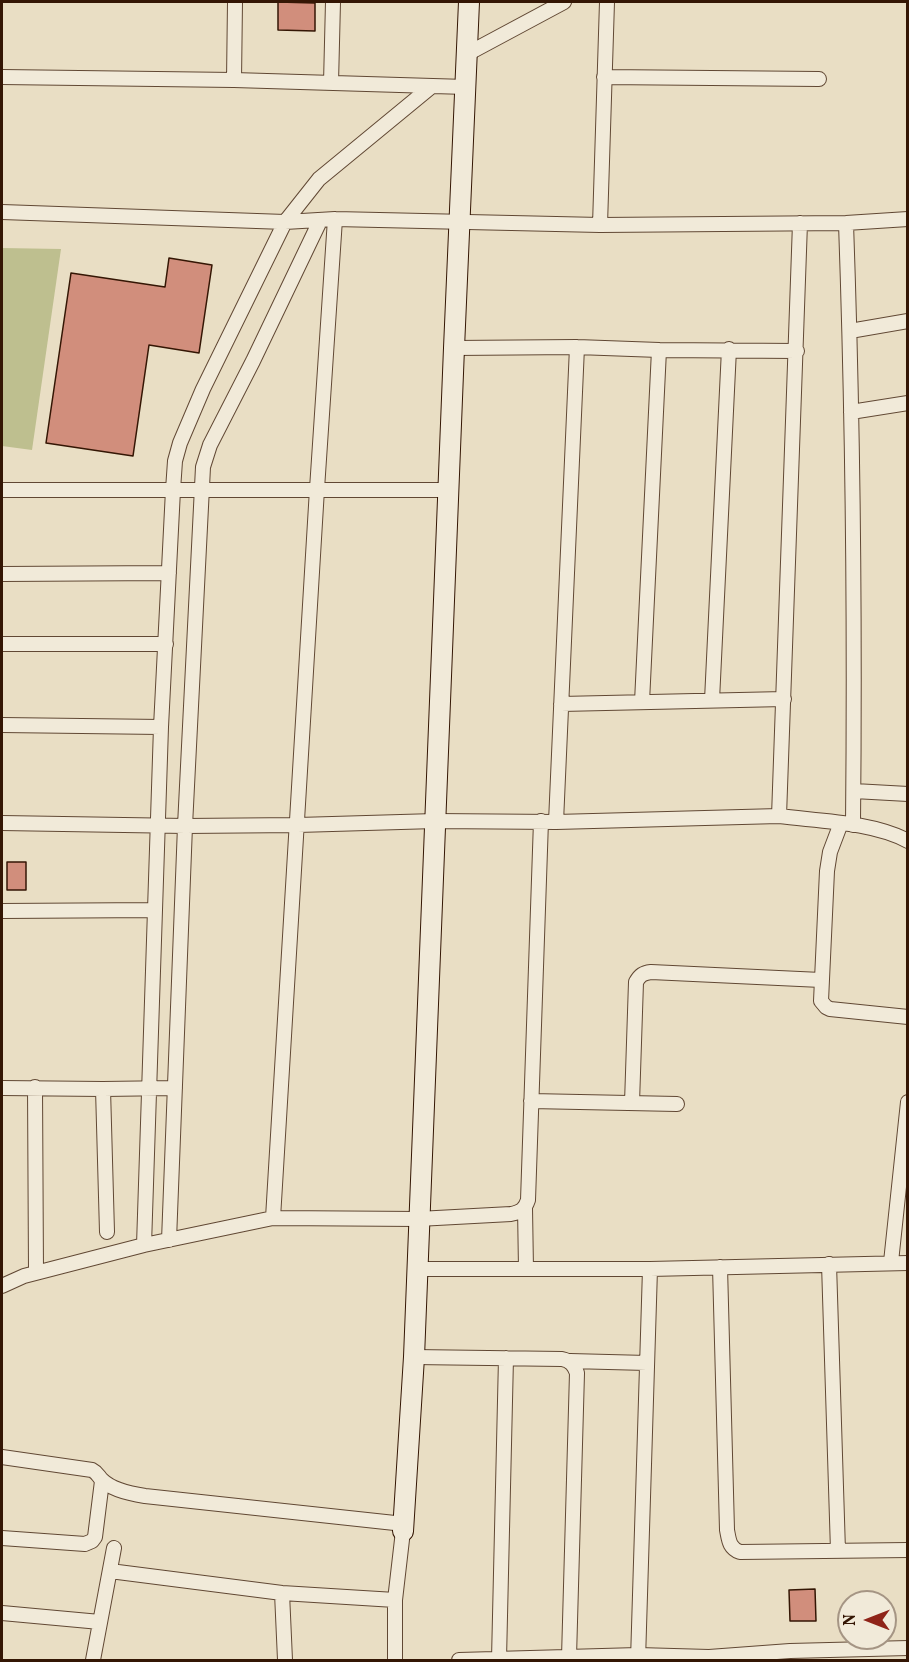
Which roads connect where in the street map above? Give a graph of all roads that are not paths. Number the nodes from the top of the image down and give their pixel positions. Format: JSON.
{"nodes":[{"id":1,"x":235,"y":2,"type":"edge"},
{"id":2,"x":333,"y":2,"type":"edge"},
{"id":3,"x":470,"y":2,"type":"edge"},
{"id":4,"x":564,"y":2,"type":"edge"},
{"id":5,"x":607,"y":2,"type":"edge"},
{"id":6,"x":467,"y":54,"type":"junction"},
{"id":7,"x":2,"y":76,"type":"edge"},
{"id":8,"x":604,"y":77,"type":"junction"},
{"id":9,"x":819,"y":79,"type":"dead end"},
{"id":10,"x":234,"y":80,"type":"junction"},
{"id":11,"x":331,"y":82,"type":"junction"},
{"id":12,"x":432,"y":86,"type":"junction"},
{"id":13,"x":466,"y":87,"type":"junction"},
{"id":14,"x":2,"y":212,"type":"edge"},
{"id":15,"x":335,"y":219,"type":"junction"},
{"id":16,"x":908,"y":219,"type":"edge"},
{"id":17,"x":320,"y":220,"type":"junction"},
{"id":18,"x":460,"y":221,"type":"junction"},
{"id":19,"x":285,"y":222,"type":"junction"},
{"id":20,"x":800,"y":223,"type":"junction"},
{"id":21,"x":846,"y":223,"type":"junction"},
{"id":22,"x":600,"y":225,"type":"junction"},
{"id":23,"x":908,"y":321,"type":"edge"},
{"id":24,"x":850,"y":331,"type":"junction"},
{"id":25,"x":577,"y":347,"type":"junction"},
{"id":26,"x":454,"y":348,"type":"junction"},
{"id":27,"x":659,"y":350,"type":"junction"},
{"id":28,"x":729,"y":350,"type":"junction"},
{"id":29,"x":796,"y":351,"type":"junction"},
{"id":30,"x":908,"y":403,"type":"edge"},
{"id":31,"x":851,"y":411,"type":"junction"},
{"id":32,"x":317,"y":489,"type":"junction"},
{"id":33,"x":2,"y":490,"type":"edge"},
{"id":34,"x":173,"y":490,"type":"junction"},
{"id":35,"x":201,"y":490,"type":"junction"},
{"id":36,"x":449,"y":490,"type":"junction"},
{"id":37,"x":169,"y":573,"type":"junction"},
{"id":38,"x":2,"y":574,"type":"edge"},
{"id":39,"x":2,"y":644,"type":"edge"},
{"id":40,"x":166,"y":644,"type":"junction"},
{"id":41,"x":784,"y":699,"type":"junction"},
{"id":42,"x":712,"y":700,"type":"junction"},
{"id":43,"x":642,"y":702,"type":"junction"},
{"id":44,"x":561,"y":704,"type":"junction"},
{"id":45,"x":2,"y":725,"type":"edge"},
{"id":46,"x":161,"y":727,"type":"junction"},
{"id":47,"x":854,"y":791,"type":"junction"},
{"id":48,"x":908,"y":794,"type":"edge"},
{"id":49,"x":779,"y":816,"type":"junction"},
{"id":50,"x":435,"y":821,"type":"junction"},
{"id":51,"x":541,"y":821,"type":"junction"},
{"id":52,"x":556,"y":822,"type":"junction"},
{"id":53,"x":2,"y":823,"type":"edge"},
{"id":54,"x":847,"y":824,"type":"junction"},
{"id":55,"x":159,"y":825,"type":"junction"},
{"id":56,"x":297,"y":825,"type":"junction"},
{"id":57,"x":185,"y":826,"type":"junction"},
{"id":58,"x":908,"y":841,"type":"edge"},
{"id":59,"x":155,"y":910,"type":"junction"},
{"id":60,"x":2,"y":911,"type":"edge"},
{"id":61,"x":821,"y":980,"type":"junction"},
{"id":62,"x":908,"y":1017,"type":"edge"},
{"id":63,"x":2,"y":1088,"type":"edge"},
{"id":64,"x":35,"y":1088,"type":"junction"},
{"id":65,"x":149,"y":1088,"type":"junction"},
{"id":66,"x":175,"y":1088,"type":"junction"},
{"id":67,"x":103,"y":1089,"type":"junction"},
{"id":68,"x":531,"y":1101,"type":"junction"},
{"id":69,"x":908,"y":1102,"type":"edge"},
{"id":70,"x":632,"y":1103,"type":"junction"},
{"id":71,"x":677,"y":1104,"type":"dead end"},
{"id":72,"x":906,"y":1124,"type":"edge"},
{"id":73,"x":903,"y":1194,"type":"edge"},
{"id":74,"x":525,"y":1208,"type":"junction"},
{"id":75,"x":273,"y":1218,"type":"junction"},
{"id":76,"x":418,"y":1219,"type":"junction"},
{"id":77,"x":107,"y":1232,"type":"dead end"},
{"id":78,"x":169,"y":1240,"type":"junction"},
{"id":79,"x":144,"y":1245,"type":"junction"},
{"id":80,"x":891,"y":1262,"type":"junction"},
{"id":81,"x":908,"y":1263,"type":"edge"},
{"id":82,"x":829,"y":1264,"type":"junction"},
{"id":83,"x":720,"y":1267,"type":"junction"},
{"id":84,"x":417,"y":1269,"type":"junction"},
{"id":85,"x":526,"y":1269,"type":"junction"},
{"id":86,"x":650,"y":1269,"type":"junction"},
{"id":87,"x":36,"y":1272,"type":"junction"},
{"id":88,"x":2,"y":1286,"type":"edge"},
{"id":89,"x":414,"y":1357,"type":"junction"},
{"id":90,"x":506,"y":1358,"type":"junction"},
{"id":91,"x":570,"y":1361,"type":"junction"},
{"id":92,"x":647,"y":1363,"type":"junction"},
{"id":93,"x":2,"y":1457,"type":"edge"},
{"id":94,"x":102,"y":1480,"type":"junction"},
{"id":95,"x":403,"y":1527,"type":"junction"},
{"id":96,"x":2,"y":1538,"type":"edge"},
{"id":97,"x":114,"y":1548,"type":"dead end"},
{"id":98,"x":908,"y":1550,"type":"edge"},
{"id":99,"x":838,"y":1551,"type":"junction"},
{"id":100,"x":110,"y":1571,"type":"junction"},
{"id":101,"x":282,"y":1593,"type":"junction"},
{"id":102,"x":395,"y":1600,"type":"junction"},
{"id":103,"x":2,"y":1613,"type":"edge"},
{"id":104,"x":100,"y":1622,"type":"junction"},
{"id":105,"x":908,"y":1648,"type":"edge"},
{"id":106,"x":887,"y":1655,"type":"edge"},
{"id":107,"x":791,"y":1656,"type":"edge"},
{"id":108,"x":569,"y":1657,"type":"junction"},
{"id":109,"x":638,"y":1658,"type":"edge"},
{"id":110,"x":499,"y":1659,"type":"junction"},
{"id":111,"x":710,"y":1659,"type":"edge"},
{"id":112,"x":93,"y":1660,"type":"edge"},
{"id":113,"x":285,"y":1660,"type":"edge"},
{"id":114,"x":395,"y":1660,"type":"edge"},
{"id":115,"x":459,"y":1660,"type":"edge"}],
"edges":[{"from":1,"to":10,"type":"street"},
{"from":2,"to":11,"type":"street"},
{"from":3,"to":6,"type":"street"},
{"from":4,"to":6,"type":"street"},
{"from":5,"to":8,"type":"street"},
{"from":6,"to":13,"type":"street"},
{"from":7,"to":10,"type":"street"},
{"from":8,"to":9,"type":"street"},
{"from":8,"to":22,"type":"street"},
{"from":10,"to":11,"type":"street"},
{"from":11,"to":12,"type":"street"},
{"from":12,"to":13,"type":"street"},
{"from":12,"to":19,"type":"street"},
{"from":13,"to":18,"type":"street"},
{"from":14,"to":19,"type":"street"},
{"from":15,"to":17,"type":"street"},
{"from":15,"to":18,"type":"street"},
{"from":15,"to":32,"type":"street"},
{"from":16,"to":21,"type":"street"},
{"from":17,"to":19,"type":"street"},
{"from":17,"to":35,"type":"street"},
{"from":18,"to":22,"type":"street"},
{"from":18,"to":26,"type":"street"},
{"from":19,"to":34,"type":"street"},
{"from":20,"to":21,"type":"street"},
{"from":20,"to":22,"type":"street"},
{"from":20,"to":29,"type":"street"},
{"from":21,"to":24,"type":"street"},
{"from":23,"to":24,"type":"street"},
{"from":24,"to":31,"type":"street"},
{"from":25,"to":26,"type":"street"},
{"from":25,"to":27,"type":"street"},
{"from":25,"to":44,"type":"street"},
{"from":26,"to":36,"type":"street"},
{"from":27,"to":28,"type":"street"},
{"from":27,"to":43,"type":"street"},
{"from":28,"to":29,"type":"street"},
{"from":28,"to":42,"type":"street"},
{"from":29,"to":41,"type":"street"},
{"from":30,"to":31,"type":"street"},
{"from":31,"to":47,"type":"street"},
{"from":32,"to":35,"type":"street"},
{"from":32,"to":36,"type":"street"},
{"from":32,"to":56,"type":"street"},
{"from":33,"to":34,"type":"street"},
{"from":34,"to":35,"type":"street"},
{"from":34,"to":37,"type":"street"},
{"from":35,"to":57,"type":"street"},
{"from":36,"to":50,"type":"street"},
{"from":37,"to":38,"type":"street"},
{"from":37,"to":40,"type":"street"},
{"from":39,"to":40,"type":"street"},
{"from":40,"to":46,"type":"street"},
{"from":41,"to":42,"type":"street"},
{"from":41,"to":49,"type":"street"},
{"from":42,"to":43,"type":"street"},
{"from":43,"to":44,"type":"street"},
{"from":44,"to":52,"type":"street"},
{"from":45,"to":46,"type":"street"},
{"from":46,"to":55,"type":"street"},
{"from":47,"to":48,"type":"street"},
{"from":47,"to":54,"type":"street"},
{"from":49,"to":52,"type":"street"},
{"from":49,"to":54,"type":"street"},
{"from":50,"to":51,"type":"street"},
{"from":50,"to":56,"type":"street"},
{"from":50,"to":76,"type":"street"},
{"from":51,"to":52,"type":"street"},
{"from":51,"to":68,"type":"street"},
{"from":53,"to":55,"type":"street"},
{"from":54,"to":58,"type":"street"},
{"from":54,"to":61,"type":"street"},
{"from":55,"to":57,"type":"street"},
{"from":55,"to":59,"type":"street"},
{"from":56,"to":57,"type":"street"},
{"from":56,"to":75,"type":"street"},
{"from":57,"to":66,"type":"street"},
{"from":59,"to":60,"type":"street"},
{"from":59,"to":65,"type":"street"},
{"from":61,"to":62,"type":"street"},
{"from":61,"to":70,"type":"street"},
{"from":63,"to":64,"type":"street"},
{"from":64,"to":67,"type":"street"},
{"from":64,"to":87,"type":"street"},
{"from":65,"to":66,"type":"street"},
{"from":65,"to":67,"type":"street"},
{"from":65,"to":79,"type":"street"},
{"from":66,"to":78,"type":"street"},
{"from":67,"to":77,"type":"street"},
{"from":68,"to":70,"type":"street"},
{"from":68,"to":74,"type":"street"},
{"from":69,"to":72,"type":"street"},
{"from":70,"to":71,"type":"street"},
{"from":72,"to":73,"type":"street"},
{"from":73,"to":80,"type":"street"},
{"from":74,"to":76,"type":"street"},
{"from":74,"to":85,"type":"street"},
{"from":75,"to":76,"type":"street"},
{"from":75,"to":78,"type":"street"},
{"from":76,"to":84,"type":"street"},
{"from":78,"to":79,"type":"street"},
{"from":79,"to":87,"type":"street"},
{"from":80,"to":81,"type":"street"},
{"from":80,"to":82,"type":"street"},
{"from":82,"to":83,"type":"street"},
{"from":82,"to":99,"type":"street"},
{"from":83,"to":86,"type":"street"},
{"from":83,"to":99,"type":"street"},
{"from":84,"to":85,"type":"street"},
{"from":84,"to":89,"type":"street"},
{"from":85,"to":86,"type":"street"},
{"from":86,"to":92,"type":"street"},
{"from":87,"to":88,"type":"street"},
{"from":89,"to":90,"type":"street"},
{"from":89,"to":95,"type":"street"},
{"from":90,"to":91,"type":"street"},
{"from":90,"to":110,"type":"street"},
{"from":91,"to":92,"type":"street"},
{"from":91,"to":108,"type":"street"},
{"from":92,"to":109,"type":"street"},
{"from":93,"to":94,"type":"street"},
{"from":94,"to":95,"type":"street"},
{"from":94,"to":96,"type":"street"},
{"from":95,"to":102,"type":"street"},
{"from":97,"to":100,"type":"street"},
{"from":98,"to":99,"type":"street"},
{"from":100,"to":101,"type":"street"},
{"from":100,"to":104,"type":"street"},
{"from":101,"to":102,"type":"street"},
{"from":101,"to":113,"type":"street"},
{"from":102,"to":114,"type":"street"},
{"from":103,"to":104,"type":"street"},
{"from":104,"to":112,"type":"street"},
{"from":105,"to":106,"type":"street"},
{"from":106,"to":107,"type":"street"},
{"from":107,"to":111,"type":"street"},
{"from":108,"to":109,"type":"street"},
{"from":108,"to":110,"type":"street"},
{"from":109,"to":111,"type":"street"},
{"from":110,"to":115,"type":"street"}]}
